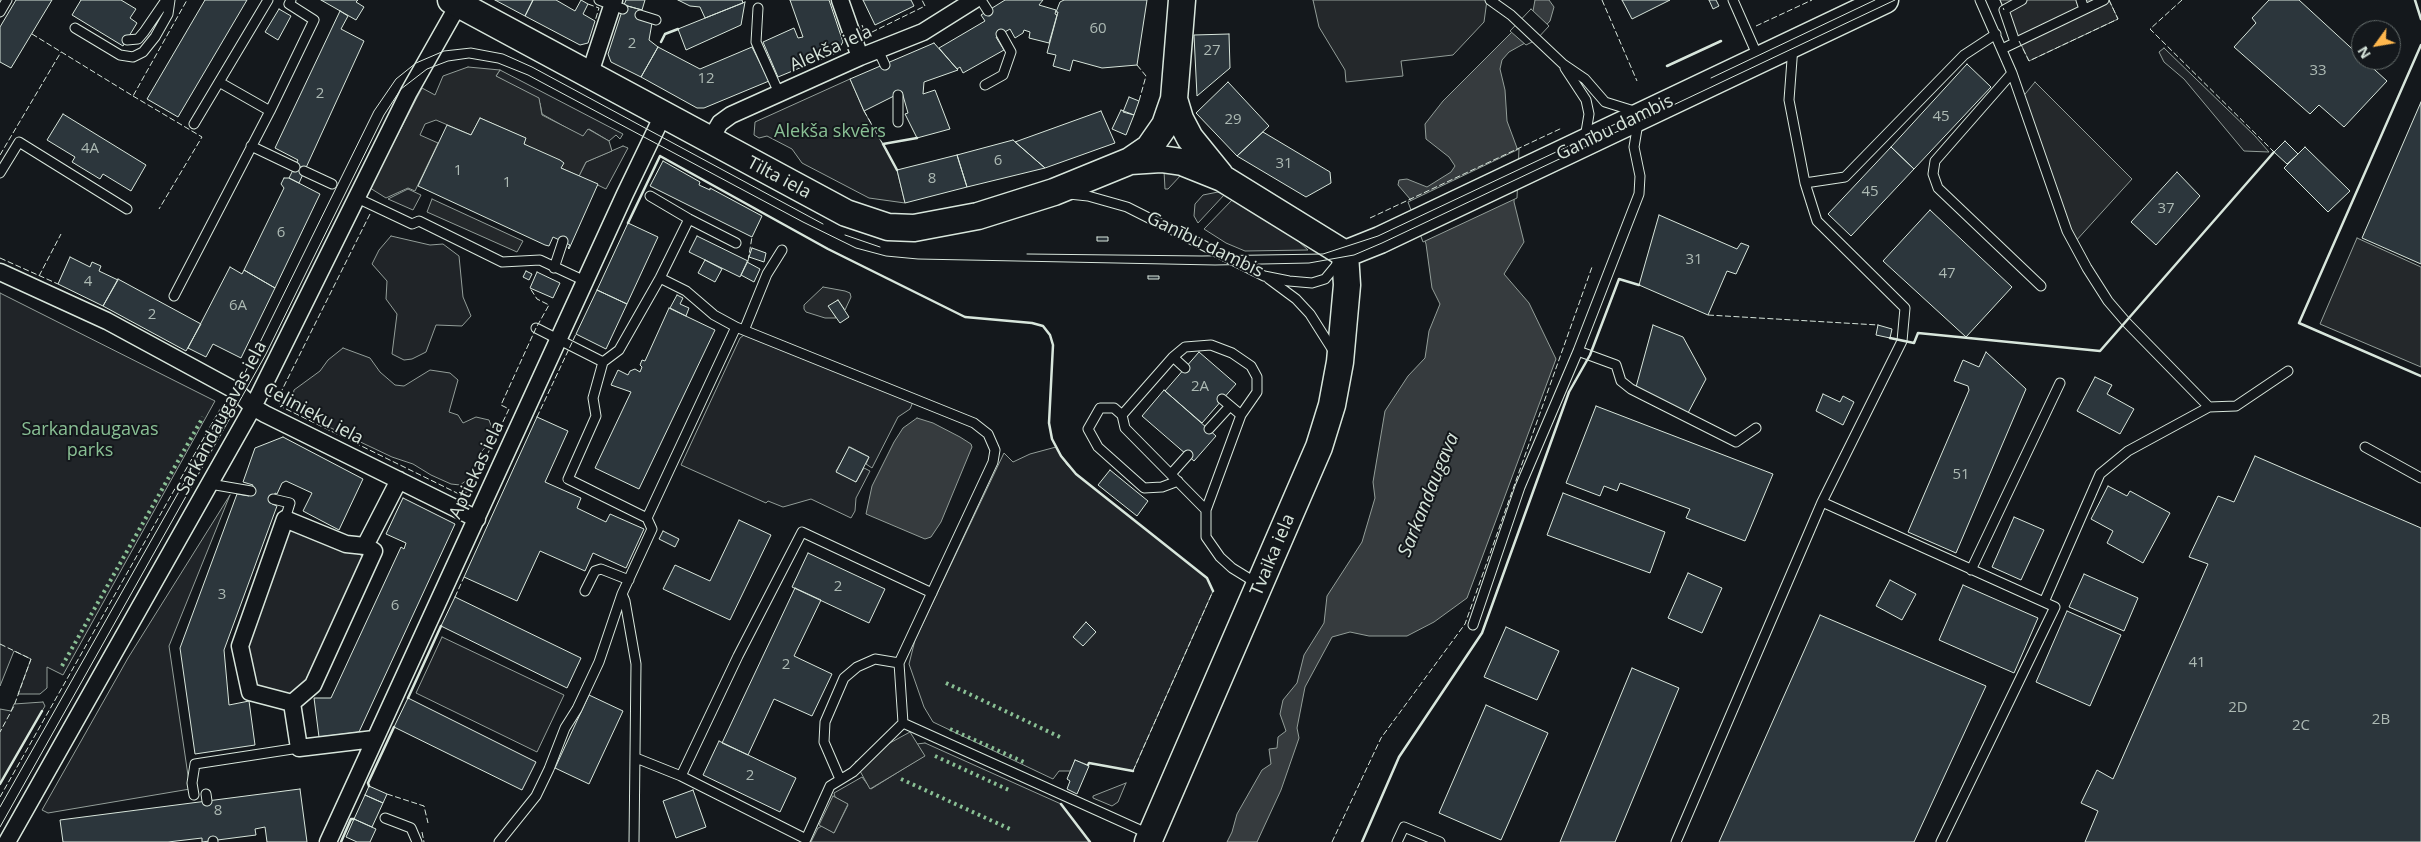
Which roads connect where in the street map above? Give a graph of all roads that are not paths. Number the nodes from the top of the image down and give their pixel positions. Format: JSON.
{"nodes":[{"id":1,"x":7,"y":0,"type":"edge"},
{"id":2,"x":166,"y":0,"type":"edge"},
{"id":3,"x":170,"y":0,"type":"edge"},
{"id":4,"x":268,"y":0,"type":"edge"},
{"id":5,"x":291,"y":0,"type":"edge"},
{"id":6,"x":840,"y":0,"type":"edge"},
{"id":7,"x":974,"y":0,"type":"edge"},
{"id":8,"x":982,"y":0,"type":"edge"},
{"id":9,"x":1182,"y":0,"type":"edge"},
{"id":10,"x":1490,"y":0,"type":"edge"},
{"id":11,"x":1733,"y":0,"type":"edge"},
{"id":12,"x":1885,"y":0,"type":"edge"},
{"id":13,"x":1980,"y":0,"type":"edge"},
{"id":14,"x":2022,"y":0,"type":"edge"},
{"id":15,"x":2081,"y":0,"type":"edge"},
{"id":16,"x":2104,"y":0,"type":"edge"},
{"id":17,"x":457,"y":2,"type":"edge"},
{"id":18,"x":612,"y":4,"type":"edge"},
{"id":19,"x":758,"y":8,"type":"dead end"},
{"id":20,"x":2084,"y":9,"type":"junction"},
{"id":21,"x":988,"y":11,"type":"dead end"},
{"id":22,"x":0,"y":12,"type":"edge"},
{"id":23,"x":640,"y":15,"type":"dead end"},
{"id":24,"x":656,"y":20,"type":"dead end"},
{"id":25,"x":74,"y":28,"type":"dead end"},
{"id":26,"x":1001,"y":34,"type":"dead end"},
{"id":27,"x":1996,"y":34,"type":"junction"},
{"id":28,"x":127,"y":40,"type":"dead end"},
{"id":29,"x":2015,"y":42,"type":"junction"},
{"id":30,"x":1793,"y":44,"type":"junction"},
{"id":31,"x":2002,"y":49,"type":"junction"},
{"id":32,"x":860,"y":57,"type":"junction"},
{"id":33,"x":1759,"y":59,"type":"junction"},
{"id":34,"x":1563,"y":64,"type":"junction"},
{"id":35,"x":2012,"y":73,"type":"junction"},
{"id":36,"x":589,"y":76,"type":"junction"},
{"id":37,"x":219,"y":82,"type":"junction"},
{"id":38,"x":985,"y":85,"type":"dead end"},
{"id":39,"x":779,"y":94,"type":"junction"},
{"id":40,"x":898,"y":95,"type":"dead end"},
{"id":41,"x":1174,"y":99,"type":"junction"},
{"id":42,"x":270,"y":111,"type":"junction"},
{"id":43,"x":1643,"y":114,"type":"junction"},
{"id":44,"x":663,"y":115,"type":"junction"},
{"id":45,"x":898,"y":122,"type":"dead end"},
{"id":46,"x":194,"y":124,"type":"dead end"},
{"id":47,"x":710,"y":140,"type":"junction"},
{"id":48,"x":251,"y":146,"type":"junction"},
{"id":49,"x":1577,"y":146,"type":"junction"},
{"id":50,"x":1130,"y":161,"type":"junction"},
{"id":51,"x":295,"y":167,"type":"dead end"},
{"id":52,"x":304,"y":171,"type":"dead end"},
{"id":53,"x":0,"y":173,"type":"edge"},
{"id":54,"x":1222,"y":178,"type":"junction"},
{"id":55,"x":1805,"y":183,"type":"junction"},
{"id":56,"x":332,"y":184,"type":"dead end"},
{"id":57,"x":1054,"y":192,"type":"junction"},
{"id":58,"x":650,"y":196,"type":"dead end"},
{"id":59,"x":357,"y":198,"type":"junction"},
{"id":60,"x":127,"y":209,"type":"dead end"},
{"id":61,"x":689,"y":220,"type":"junction"},
{"id":62,"x":563,"y":241,"type":"dead end"},
{"id":63,"x":736,"y":243,"type":"dead end"},
{"id":64,"x":782,"y":250,"type":"dead end"},
{"id":65,"x":1345,"y":254,"type":"junction"},
{"id":66,"x":554,"y":268,"type":"junction"},
{"id":67,"x":0,"y":272,"type":"edge"},
{"id":68,"x":1264,"y":276,"type":"junction"},
{"id":69,"x":660,"y":278,"type":"junction"},
{"id":70,"x":585,"y":281,"type":"junction"},
{"id":71,"x":2041,"y":286,"type":"dead end"},
{"id":72,"x":174,"y":296,"type":"dead end"},
{"id":73,"x":741,"y":327,"type":"junction"},
{"id":74,"x":536,"y":328,"type":"dead end"},
{"id":75,"x":559,"y":338,"type":"junction"},
{"id":76,"x":1578,"y":351,"type":"junction"},
{"id":77,"x":1173,"y":357,"type":"junction"},
{"id":78,"x":602,"y":362,"type":"junction"},
{"id":79,"x":1340,"y":362,"type":"junction"},
{"id":80,"x":1185,"y":368,"type":"dead end"},
{"id":81,"x":2288,"y":371,"type":"dead end"},
{"id":82,"x":2060,"y":383,"type":"dead end"},
{"id":83,"x":1222,"y":399,"type":"dead end"},
{"id":84,"x":1230,"y":406,"type":"junction"},
{"id":85,"x":253,"y":407,"type":"junction"},
{"id":86,"x":2209,"y":407,"type":"junction"},
{"id":87,"x":1122,"y":414,"type":"junction"},
{"id":88,"x":1240,"y":415,"type":"junction"},
{"id":89,"x":1756,"y":428,"type":"dead end"},
{"id":90,"x":1209,"y":429,"type":"dead end"},
{"id":91,"x":2365,"y":447,"type":"dead end"},
{"id":92,"x":1188,"y":455,"type":"dead end"},
{"id":93,"x":1174,"y":478,"type":"junction"},
{"id":94,"x":2421,"y":478,"type":"edge"},
{"id":95,"x":399,"y":480,"type":"junction"},
{"id":96,"x":210,"y":484,"type":"junction"},
{"id":97,"x":251,"y":491,"type":"dead end"},
{"id":98,"x":274,"y":499,"type":"dead end"},
{"id":99,"x":1822,"y":502,"type":"junction"},
{"id":100,"x":1206,"y":510,"type":"junction"},
{"id":101,"x":477,"y":518,"type":"junction"},
{"id":102,"x":647,"y":518,"type":"junction"},
{"id":103,"x":285,"y":519,"type":"junction"},
{"id":104,"x":365,"y":546,"type":"junction"},
{"id":105,"x":1971,"y":570,"type":"junction"},
{"id":106,"x":629,"y":580,"type":"junction"},
{"id":107,"x":1260,"y":586,"type":"junction"},
{"id":108,"x":585,"y":591,"type":"dead end"},
{"id":109,"x":932,"y":593,"type":"junction"},
{"id":110,"x":622,"y":594,"type":"junction"},
{"id":111,"x":2044,"y":602,"type":"junction"},
{"id":112,"x":1473,"y":625,"type":"dead end"},
{"id":113,"x":899,"y":663,"type":"junction"},
{"id":114,"x":292,"y":704,"type":"junction"},
{"id":115,"x":903,"y":723,"type":"junction"},
{"id":116,"x":374,"y":740,"type":"junction"},
{"id":117,"x":299,"y":748,"type":"junction"},
{"id":118,"x":636,"y":758,"type":"junction"},
{"id":119,"x":681,"y":776,"type":"junction"},
{"id":120,"x":840,"y":779,"type":"junction"},
{"id":121,"x":194,"y":795,"type":"dead end"},
{"id":122,"x":386,"y":818,"type":"dead end"},
{"id":123,"x":1150,"y":838,"type":"edge"},
{"id":124,"x":805,"y":841,"type":"edge"},
{"id":125,"x":7,"y":842,"type":"edge"},
{"id":126,"x":328,"y":842,"type":"edge"},
{"id":127,"x":417,"y":842,"type":"edge"},
{"id":128,"x":499,"y":842,"type":"edge"},
{"id":129,"x":634,"y":842,"type":"edge"},
{"id":130,"x":1397,"y":842,"type":"edge"},
{"id":131,"x":1440,"y":842,"type":"edge"},
{"id":132,"x":1676,"y":842,"type":"edge"},
{"id":133,"x":1941,"y":842,"type":"edge"}],
"edges":[{"from":1,"to":22,"type":"lane"},
{"from":2,"to":28,"type":"lane"},
{"from":3,"to":25,"type":"lane"},
{"from":4,"to":37,"type":"lane"},
{"from":5,"to":42,"type":"lane"},
{"from":6,"to":32,"type":"street"},
{"from":7,"to":32,"type":"street","name":"Alekša iela"},
{"from":8,"to":21,"type":"lane"},
{"from":9,"to":41,"type":"main road"},
{"from":10,"to":34,"type":"lane"},
{"from":11,"to":33,"type":"lane"},
{"from":12,"to":30,"type":"main road","name":"Ganību dambis"},
{"from":13,"to":27,"type":"lane"},
{"from":14,"to":29,"type":"lane"},
{"from":15,"to":20,"type":"lane"},
{"from":16,"to":20,"type":"lane"},
{"from":17,"to":36,"type":"main road","name":"Tilta iela"},
{"from":17,"to":59,"type":"street","name":"Sarkandaugavas iela"},
{"from":18,"to":36,"type":"street"},
{"from":19,"to":39,"type":"lane"},
{"from":20,"to":29,"type":"lane"},
{"from":23,"to":24,"type":"lane"},
{"from":26,"to":38,"type":"lane"},
{"from":27,"to":31,"type":"lane"},
{"from":27,"to":55,"type":"lane"},
{"from":29,"to":31,"type":"lane"},
{"from":30,"to":33,"type":"main road","name":"Ganību dambis"},
{"from":30,"to":55,"type":"lane"},
{"from":31,"to":35,"type":"lane"},
{"from":32,"to":39,"type":"street","name":"Alekša iela"},
{"from":33,"to":43,"type":"main road","name":"Ganību dambis"},
{"from":34,"to":43,"type":"lane"},
{"from":34,"to":49,"type":"lane"},
{"from":35,"to":71,"type":"lane"},
{"from":35,"to":86,"type":"lane"},
{"from":36,"to":44,"type":"main road","name":"Tilta iela"},
{"from":37,"to":42,"type":"lane"},
{"from":37,"to":46,"type":"lane"},
{"from":39,"to":47,"type":"street","name":"Alekša iela"},
{"from":40,"to":45,"type":"lane"},
{"from":41,"to":50,"type":"main road"},
{"from":41,"to":54,"type":"main road"},
{"from":42,"to":48,"type":"lane"},
{"from":43,"to":49,"type":"main road","name":"Ganību dambis"},
{"from":43,"to":76,"type":"lane"},
{"from":44,"to":47,"type":"main road","name":"Tilta iela"},
{"from":44,"to":70,"type":"street","name":"Aptiekas iela"},
{"from":47,"to":57,"type":"main road","name":"Tilta iela"},
{"from":48,"to":51,"type":"lane"},
{"from":48,"to":72,"type":"lane"},
{"from":49,"to":65,"type":"main road","name":"Ganību dambis"},
{"from":50,"to":54,"type":"main road"},
{"from":50,"to":57,"type":"main road","name":"Tilta iela"},
{"from":52,"to":56,"type":"lane"},
{"from":53,"to":60,"type":"lane"},
{"from":54,"to":65,"type":"main road"},
{"from":55,"to":99,"type":"lane"},
{"from":57,"to":68,"type":"lane","name":"Ganību dambis"},
{"from":58,"to":61,"type":"lane"},
{"from":59,"to":66,"type":"lane"},
{"from":59,"to":85,"type":"street","name":"Sarkandaugavas iela"},
{"from":61,"to":63,"type":"lane"},
{"from":61,"to":69,"type":"lane"},
{"from":62,"to":66,"type":"lane"},
{"from":64,"to":73,"type":"lane"},
{"from":65,"to":68,"type":"lane","name":"Ganību dambis"},
{"from":65,"to":79,"type":"main road","name":"Tvaika iela"},
{"from":66,"to":70,"type":"lane"},
{"from":67,"to":85,"type":"street","name":"Ceļinieku iela"},
{"from":68,"to":79,"type":"lane"},
{"from":69,"to":73,"type":"lane"},
{"from":69,"to":78,"type":"lane"},
{"from":70,"to":75,"type":"street","name":"Aptiekas iela"},
{"from":73,"to":102,"type":"lane"},
{"from":73,"to":109,"type":"lane"},
{"from":74,"to":75,"type":"lane"},
{"from":75,"to":78,"type":"lane"},
{"from":75,"to":101,"type":"street","name":"Aptiekas iela"},
{"from":76,"to":89,"type":"lane"},
{"from":76,"to":112,"type":"lane"},
{"from":77,"to":80,"type":"lane"},
{"from":77,"to":87,"type":"lane"},
{"from":77,"to":88,"type":"lane"},
{"from":78,"to":102,"type":"lane"},
{"from":79,"to":107,"type":"main road","name":"Tvaika iela"},
{"from":81,"to":86,"type":"lane"},
{"from":82,"to":105,"type":"lane"},
{"from":83,"to":84,"type":"lane"},
{"from":84,"to":88,"type":"lane"},
{"from":84,"to":90,"type":"lane"},
{"from":85,"to":95,"type":"street","name":"Ceļinieku iela"},
{"from":85,"to":96,"type":"street","name":"Sarkandaugavas iela"},
{"from":86,"to":111,"type":"lane"},
{"from":87,"to":93,"type":"lane"},
{"from":87,"to":93,"type":"lane"},
{"from":88,"to":100,"type":"lane"},
{"from":91,"to":94,"type":"lane"},
{"from":92,"to":93,"type":"lane"},
{"from":93,"to":100,"type":"lane"},
{"from":95,"to":101,"type":"street","name":"Ceļinieku iela"},
{"from":95,"to":104,"type":"street"},
{"from":96,"to":97,"type":"lane"},
{"from":96,"to":125,"type":"street","name":"Sarkandaugavas iela"},
{"from":98,"to":103,"type":"lane"},
{"from":99,"to":105,"type":"lane"},
{"from":99,"to":132,"type":"lane"},
{"from":100,"to":107,"type":"lane"},
{"from":101,"to":116,"type":"street","name":"Aptiekas iela"},
{"from":102,"to":106,"type":"lane"},
{"from":103,"to":104,"type":"street"},
{"from":103,"to":114,"type":"street"},
{"from":104,"to":114,"type":"street"},
{"from":105,"to":111,"type":"lane"},
{"from":106,"to":108,"type":"lane"},
{"from":106,"to":110,"type":"lane"},
{"from":107,"to":123,"type":"main road","name":"Tvaika iela"},
{"from":109,"to":113,"type":"lane"},
{"from":109,"to":119,"type":"lane"},
{"from":110,"to":118,"type":"lane"},
{"from":110,"to":128,"type":"lane"},
{"from":111,"to":133,"type":"lane"},
{"from":113,"to":115,"type":"lane"},
{"from":113,"to":120,"type":"lane"},
{"from":114,"to":117,"type":"street"},
{"from":115,"to":120,"type":"lane"},
{"from":115,"to":123,"type":"lane"},
{"from":116,"to":117,"type":"street"},
{"from":116,"to":126,"type":"street","name":"Aptiekas iela"},
{"from":117,"to":121,"type":"lane"},
{"from":118,"to":119,"type":"lane"},
{"from":118,"to":129,"type":"lane"},
{"from":119,"to":124,"type":"lane"},
{"from":120,"to":124,"type":"lane"},
{"from":122,"to":127,"type":"lane"},
{"from":130,"to":131,"type":"lane"}]}
